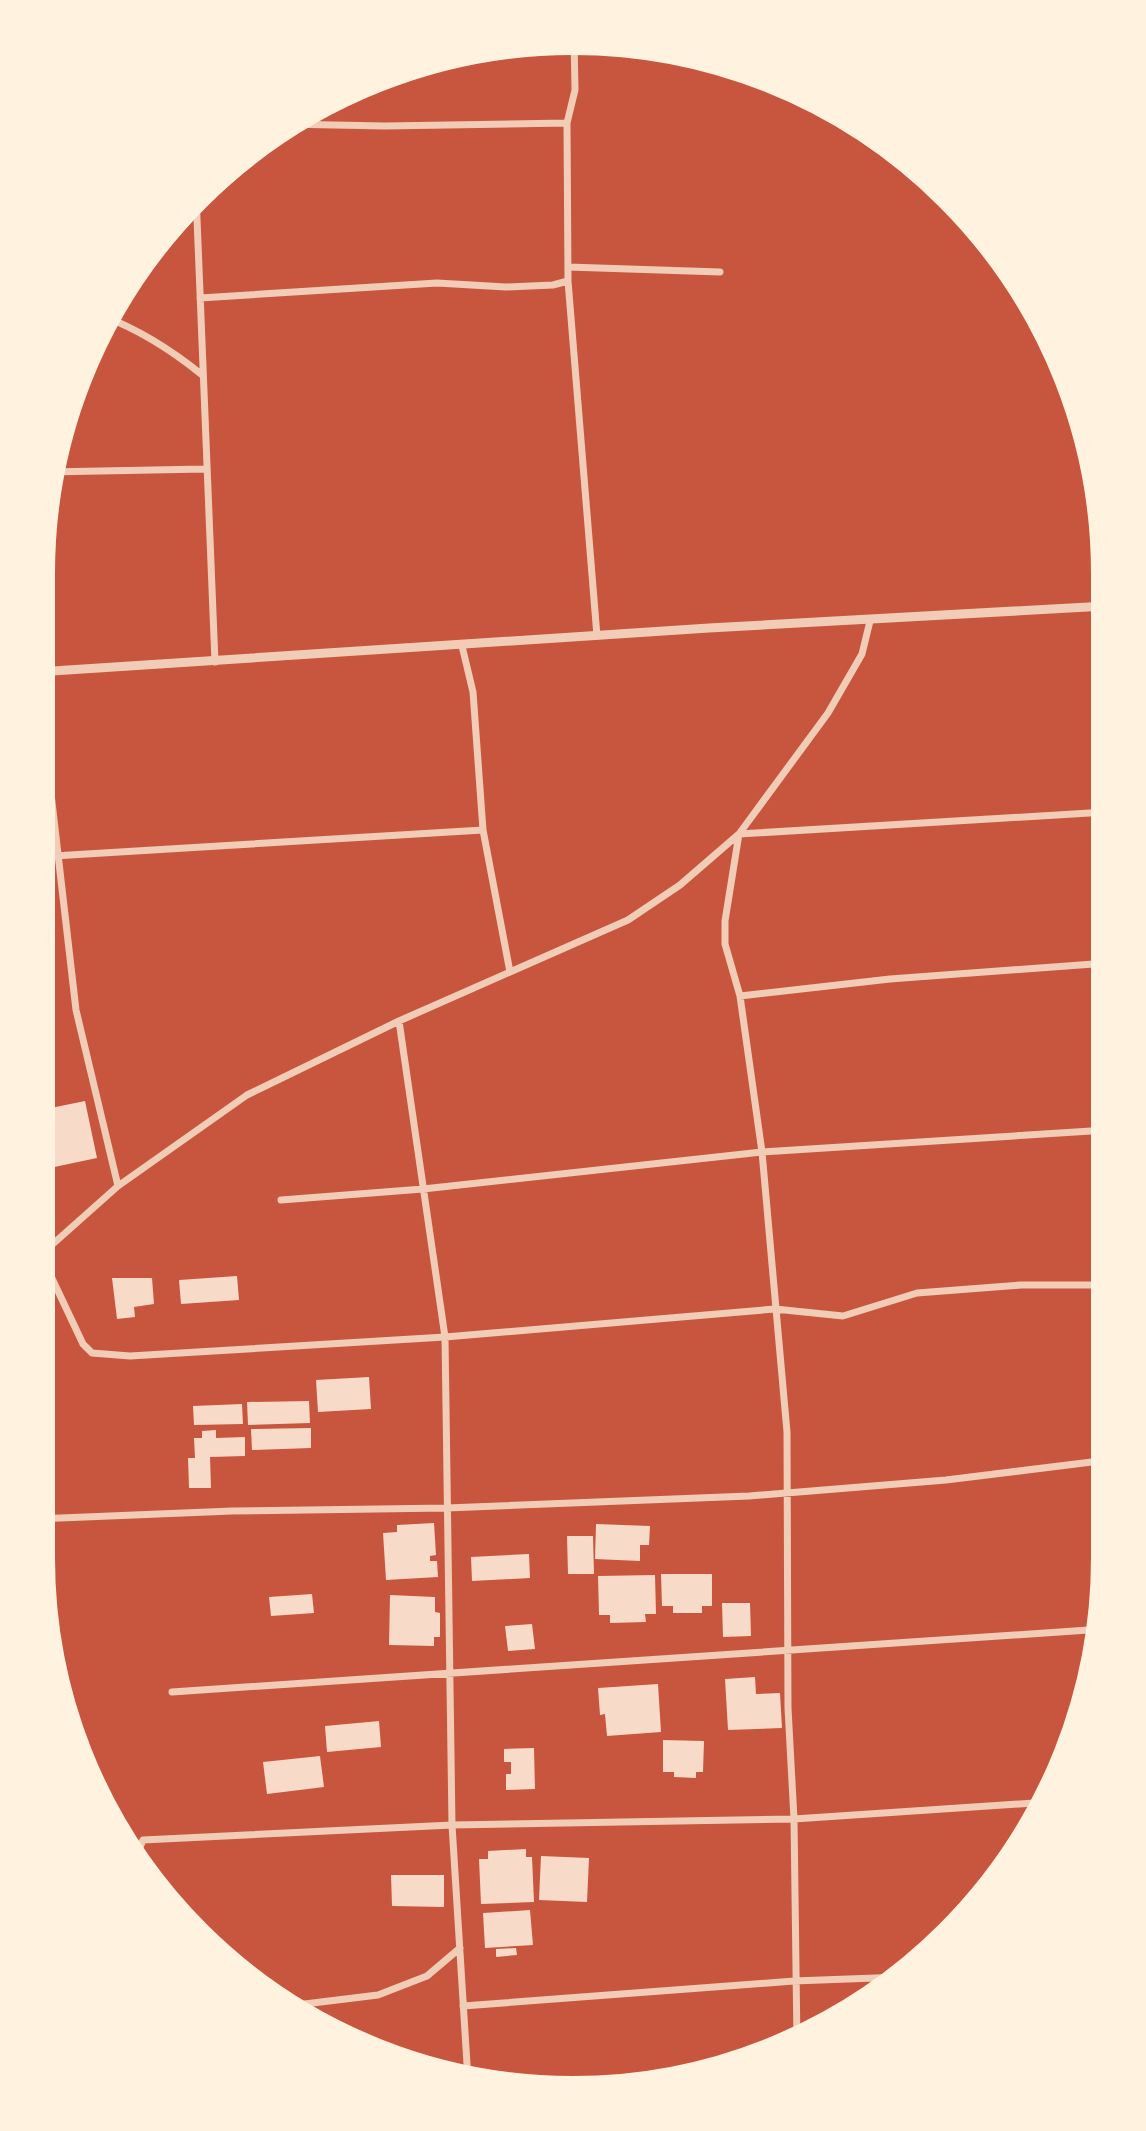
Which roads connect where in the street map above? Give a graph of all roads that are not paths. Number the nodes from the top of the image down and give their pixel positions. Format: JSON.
{"nodes":[{"id":1,"x":574,"y":50,"type":"edge"},
{"id":2,"x":567,"y":123,"type":"junction"},
{"id":3,"x":305,"y":124,"type":"edge"},
{"id":4,"x":197,"y":210,"type":"edge"},
{"id":5,"x":568,"y":267,"type":"junction"},
{"id":6,"x":720,"y":272,"type":"dead end"},
{"id":7,"x":568,"y":281,"type":"junction"},
{"id":8,"x":200,"y":298,"type":"junction"},
{"id":9,"x":115,"y":321,"type":"edge"},
{"id":10,"x":201,"y":374,"type":"junction"},
{"id":11,"x":205,"y":469,"type":"junction"},
{"id":12,"x":60,"y":472,"type":"edge"},
{"id":13,"x":1096,"y":607,"type":"edge"},
{"id":14,"x":870,"y":621,"type":"junction"},
{"id":15,"x":597,"y":636,"type":"junction"},
{"id":16,"x":462,"y":646,"type":"junction"},
{"id":17,"x":215,"y":662,"type":"junction"},
{"id":18,"x":50,"y":671,"type":"edge"},
{"id":19,"x":50,"y":785,"type":"edge"},
{"id":20,"x":1096,"y":813,"type":"edge"},
{"id":21,"x":483,"y":830,"type":"junction"},
{"id":22,"x":739,"y":834,"type":"junction"},
{"id":23,"x":58,"y":855,"type":"junction"},
{"id":24,"x":50,"y":856,"type":"edge"},
{"id":25,"x":1096,"y":964,"type":"edge"},
{"id":26,"x":510,"y":972,"type":"junction"},
{"id":27,"x":740,"y":996,"type":"junction"},
{"id":28,"x":399,"y":1021,"type":"junction"},
{"id":29,"x":1096,"y":1131,"type":"edge"},
{"id":30,"x":762,"y":1152,"type":"junction"},
{"id":31,"x":118,"y":1186,"type":"junction"},
{"id":32,"x":423,"y":1189,"type":"junction"},
{"id":33,"x":281,"y":1200,"type":"dead end"},
{"id":34,"x":50,"y":1247,"type":"edge"},
{"id":35,"x":50,"y":1280,"type":"edge"},
{"id":36,"x":1096,"y":1285,"type":"edge"},
{"id":37,"x":775,"y":1309,"type":"junction"},
{"id":38,"x":445,"y":1337,"type":"junction"},
{"id":39,"x":1096,"y":1462,"type":"edge"},
{"id":40,"x":789,"y":1492,"type":"junction"},
{"id":41,"x":447,"y":1508,"type":"junction"},
{"id":42,"x":50,"y":1518,"type":"edge"},
{"id":43,"x":1091,"y":1630,"type":"edge"},
{"id":44,"x":788,"y":1652,"type":"junction"},
{"id":45,"x":450,"y":1672,"type":"junction"},
{"id":46,"x":172,"y":1692,"type":"dead end"},
{"id":47,"x":1035,"y":1803,"type":"edge"},
{"id":48,"x":794,"y":1819,"type":"junction"},
{"id":49,"x":452,"y":1825,"type":"junction"},
{"id":50,"x":139,"y":1850,"type":"edge"},
{"id":51,"x":460,"y":1948,"type":"junction"},
{"id":52,"x":885,"y":1978,"type":"edge"},
{"id":53,"x":794,"y":1981,"type":"junction"},
{"id":54,"x":301,"y":2004,"type":"edge"},
{"id":55,"x":463,"y":2006,"type":"junction"},
{"id":56,"x":796,"y":2030,"type":"edge"},
{"id":57,"x":467,"y":2070,"type":"edge"}],
"edges":[{"from":1,"to":2,"type":"street"},
{"from":2,"to":3,"type":"street"},
{"from":2,"to":5,"type":"street"},
{"from":4,"to":8,"type":"street"},
{"from":5,"to":6,"type":"street"},
{"from":5,"to":7,"type":"street"},
{"from":7,"to":8,"type":"street"},
{"from":7,"to":15,"type":"street"},
{"from":8,"to":10,"type":"street"},
{"from":9,"to":10,"type":"street"},
{"from":10,"to":11,"type":"street"},
{"from":11,"to":12,"type":"street"},
{"from":11,"to":17,"type":"street"},
{"from":13,"to":14,"type":"street"},
{"from":14,"to":15,"type":"street"},
{"from":14,"to":22,"type":"street"},
{"from":15,"to":16,"type":"street"},
{"from":16,"to":17,"type":"street"},
{"from":16,"to":21,"type":"street"},
{"from":17,"to":18,"type":"street"},
{"from":19,"to":23,"type":"street"},
{"from":20,"to":22,"type":"street"},
{"from":21,"to":23,"type":"street"},
{"from":21,"to":26,"type":"street"},
{"from":22,"to":26,"type":"street"},
{"from":22,"to":27,"type":"street"},
{"from":23,"to":24,"type":"street"},
{"from":23,"to":31,"type":"street"},
{"from":25,"to":27,"type":"street"},
{"from":26,"to":28,"type":"street"},
{"from":27,"to":30,"type":"street"},
{"from":28,"to":31,"type":"street"},
{"from":28,"to":32,"type":"street"},
{"from":29,"to":30,"type":"street"},
{"from":30,"to":32,"type":"street"},
{"from":30,"to":37,"type":"street"},
{"from":31,"to":34,"type":"street"},
{"from":32,"to":33,"type":"street"},
{"from":32,"to":38,"type":"street"},
{"from":35,"to":38,"type":"street"},
{"from":36,"to":37,"type":"street"},
{"from":37,"to":38,"type":"street"},
{"from":37,"to":40,"type":"street"},
{"from":38,"to":41,"type":"street"},
{"from":39,"to":40,"type":"street"},
{"from":40,"to":41,"type":"street"},
{"from":40,"to":44,"type":"street"},
{"from":41,"to":42,"type":"street"},
{"from":41,"to":45,"type":"street"},
{"from":43,"to":44,"type":"street"},
{"from":44,"to":45,"type":"street"},
{"from":44,"to":48,"type":"street"},
{"from":45,"to":46,"type":"street"},
{"from":45,"to":49,"type":"street"},
{"from":47,"to":48,"type":"street"},
{"from":48,"to":49,"type":"street"},
{"from":48,"to":53,"type":"street"},
{"from":49,"to":50,"type":"street"},
{"from":49,"to":51,"type":"street"},
{"from":51,"to":54,"type":"street"},
{"from":51,"to":55,"type":"street"},
{"from":52,"to":53,"type":"street"},
{"from":53,"to":55,"type":"street"},
{"from":53,"to":56,"type":"street"},
{"from":55,"to":57,"type":"street"}]}
